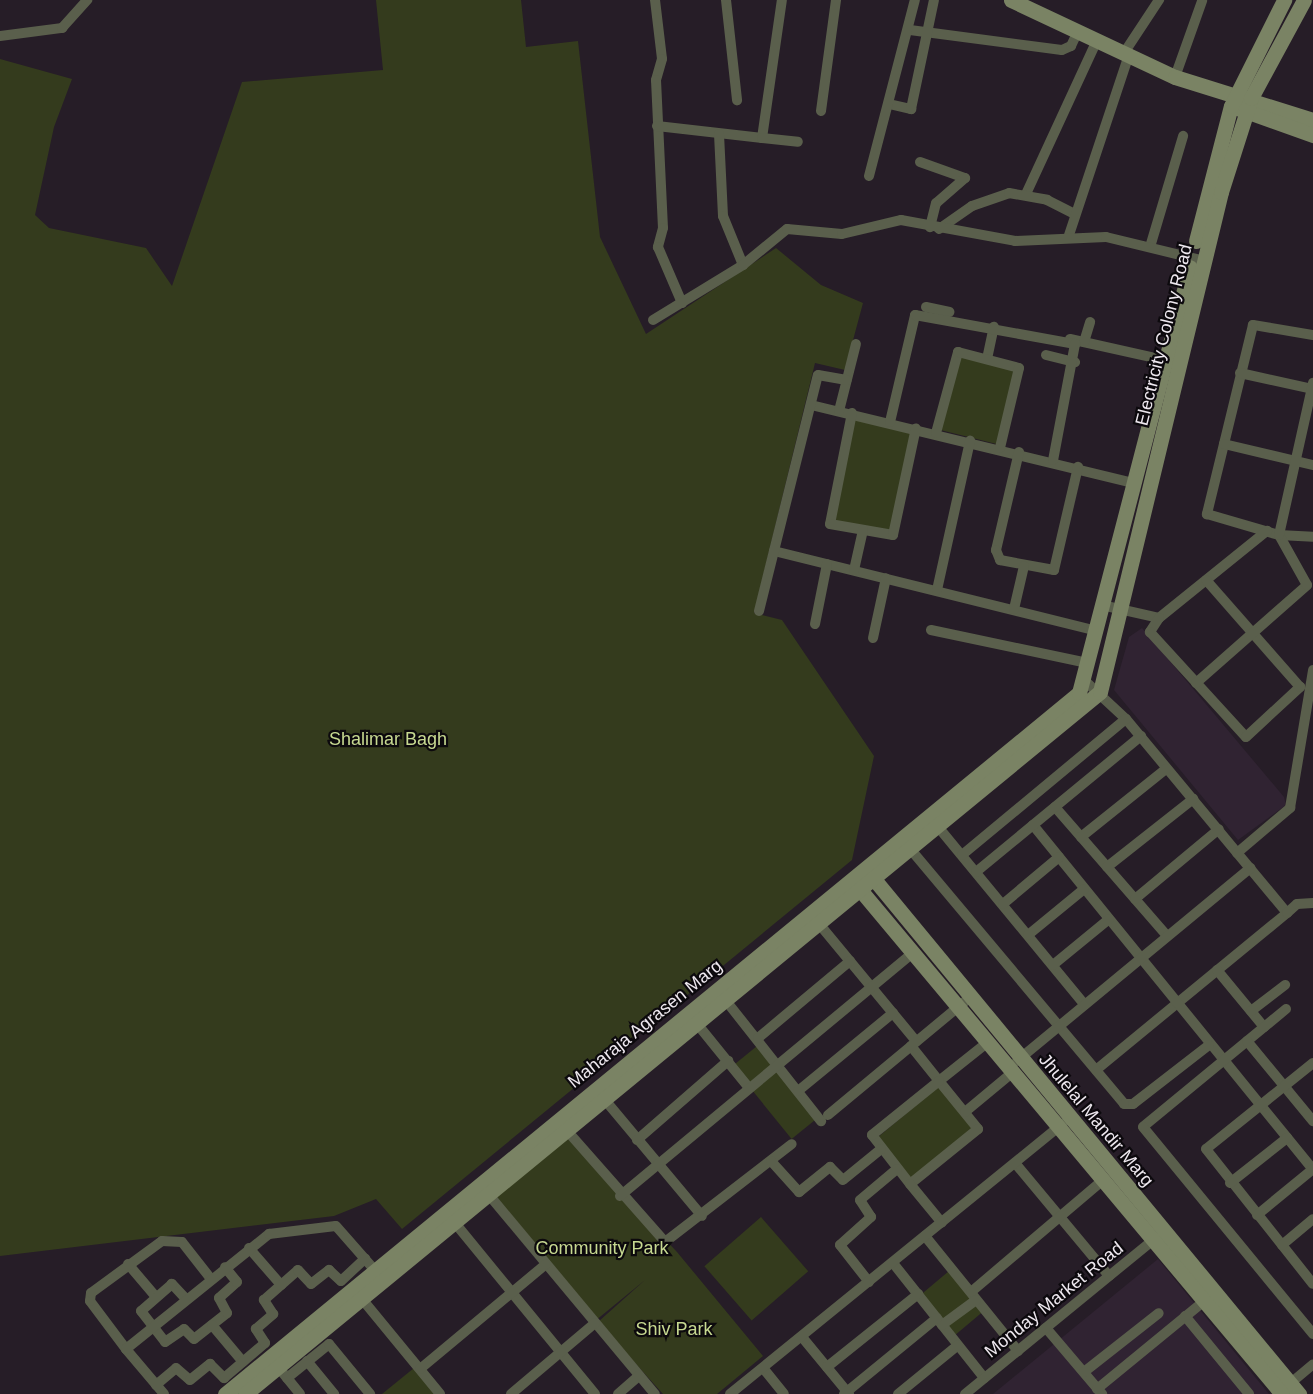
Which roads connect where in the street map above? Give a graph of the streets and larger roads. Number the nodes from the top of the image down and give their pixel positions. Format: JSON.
{"nodes":[{"id":1,"x":87,"y":0,"type":"edge"},
{"id":2,"x":655,"y":0,"type":"edge"},
{"id":3,"x":726,"y":0,"type":"edge"},
{"id":4,"x":782,"y":0,"type":"edge"},
{"id":5,"x":837,"y":0,"type":"edge"},
{"id":6,"x":915,"y":0,"type":"edge"},
{"id":7,"x":934,"y":0,"type":"edge"},
{"id":8,"x":1011,"y":0,"type":"edge"},
{"id":9,"x":1159,"y":0,"type":"edge"},
{"id":10,"x":1284,"y":0,"type":"edge"},
{"id":11,"x":1304,"y":0,"type":"edge"},
{"id":12,"x":1202,"y":1,"type":"edge"},
{"id":13,"x":910,"y":30,"type":"junction"},
{"id":14,"x":1078,"y":30,"type":"junction"},
{"id":15,"x":930,"y":32,"type":"junction"},
{"id":16,"x":0,"y":36,"type":"edge"},
{"id":17,"x":1097,"y":40,"type":"junction"},
{"id":18,"x":1126,"y":54,"type":"junction"},
{"id":19,"x":1175,"y":77,"type":"junction"},
{"id":20,"x":737,"y":100,"type":"dead end"},
{"id":21,"x":1241,"y":102,"type":"junction"},
{"id":22,"x":889,"y":104,"type":"junction"},
{"id":23,"x":821,"y":111,"type":"dead end"},
{"id":24,"x":1313,"y":120,"type":"edge"},
{"id":25,"x":657,"y":126,"type":"junction"},
{"id":26,"x":719,"y":134,"type":"junction"},
{"id":27,"x":1313,"y":135,"type":"edge"},
{"id":28,"x":1183,"y":136,"type":"dead end"},
{"id":29,"x":762,"y":138,"type":"junction"},
{"id":30,"x":798,"y":142,"type":"dead end"},
{"id":31,"x":920,"y":162,"type":"dead end"},
{"id":32,"x":869,"y":176,"type":"dead end"},
{"id":33,"x":1026,"y":194,"type":"junction"},
{"id":34,"x":1076,"y":214,"type":"junction"},
{"id":35,"x":934,"y":228,"type":"junction"},
{"id":36,"x":1069,"y":235,"type":"junction"},
{"id":37,"x":1150,"y":247,"type":"junction"},
{"id":38,"x":1197,"y":259,"type":"junction"},
{"id":39,"x":743,"y":265,"type":"junction"},
{"id":40,"x":682,"y":303,"type":"junction"},
{"id":41,"x":926,"y":307,"type":"dead end"},
{"id":42,"x":653,"y":320,"type":"dead end"},
{"id":43,"x":1090,"y":322,"type":"dead end"},
{"id":44,"x":994,"y":327,"type":"junction"},
{"id":45,"x":1313,"y":335,"type":"edge"},
{"id":46,"x":1084,"y":342,"type":"junction"},
{"id":47,"x":856,"y":345,"type":"dead end"},
{"id":48,"x":1046,"y":355,"type":"dead end"},
{"id":49,"x":987,"y":359,"type":"junction"},
{"id":50,"x":1164,"y":360,"type":"junction"},
{"id":51,"x":1075,"y":362,"type":"junction"},
{"id":52,"x":1240,"y":373,"type":"junction"},
{"id":53,"x":847,"y":380,"type":"junction"},
{"id":54,"x":1312,"y":387,"type":"edge"},
{"id":55,"x":811,"y":405,"type":"junction"},
{"id":56,"x":839,"y":411,"type":"junction"},
{"id":57,"x":852,"y":413,"type":"junction"},
{"id":58,"x":890,"y":422,"type":"junction"},
{"id":59,"x":916,"y":429,"type":"junction"},
{"id":60,"x":936,"y":433,"type":"junction"},
{"id":61,"x":970,"y":441,"type":"junction"},
{"id":62,"x":1224,"y":444,"type":"junction"},
{"id":63,"x":1000,"y":448,"type":"junction"},
{"id":64,"x":1018,"y":452,"type":"junction"},
{"id":65,"x":1053,"y":460,"type":"junction"},
{"id":66,"x":1296,"y":461,"type":"junction"},
{"id":67,"x":1313,"y":465,"type":"edge"},
{"id":68,"x":1078,"y":467,"type":"junction"},
{"id":69,"x":1134,"y":483,"type":"junction"},
{"id":70,"x":862,"y":530,"type":"junction"},
{"id":71,"x":1267,"y":531,"type":"junction"},
{"id":72,"x":1279,"y":535,"type":"junction"},
{"id":73,"x":1313,"y":537,"type":"edge"},
{"id":74,"x":774,"y":551,"type":"junction"},
{"id":75,"x":827,"y":564,"type":"junction"},
{"id":76,"x":1024,"y":566,"type":"junction"},
{"id":77,"x":854,"y":570,"type":"junction"},
{"id":78,"x":886,"y":578,"type":"junction"},
{"id":79,"x":1206,"y":580,"type":"junction"},
{"id":80,"x":937,"y":590,"type":"junction"},
{"id":81,"x":1113,"y":608,"type":"junction"},
{"id":82,"x":1014,"y":609,"type":"junction"},
{"id":83,"x":759,"y":611,"type":"dead end"},
{"id":84,"x":1159,"y":618,"type":"junction"},
{"id":85,"x":814,"y":624,"type":"dead end"},
{"id":86,"x":931,"y":630,"type":"dead end"},
{"id":87,"x":1097,"y":631,"type":"junction"},
{"id":88,"x":1253,"y":634,"type":"junction"},
{"id":89,"x":873,"y":638,"type":"dead end"},
{"id":90,"x":1088,"y":663,"type":"junction"},
{"id":91,"x":1313,"y":670,"type":"edge"},
{"id":92,"x":1084,"y":680,"type":"junction"},
{"id":93,"x":1196,"y":683,"type":"junction"},
{"id":94,"x":1100,"y":692,"type":"junction"},
{"id":95,"x":1126,"y":718,"type":"junction"},
{"id":96,"x":1141,"y":736,"type":"junction"},
{"id":97,"x":993,"y":764,"type":"junction"},
{"id":98,"x":1166,"y":769,"type":"junction"},
{"id":99,"x":1003,"y":776,"type":"junction"},
{"id":100,"x":1193,"y":799,"type":"junction"},
{"id":101,"x":1055,"y":807,"type":"junction"},
{"id":102,"x":1033,"y":825,"type":"junction"},
{"id":103,"x":939,"y":828,"type":"junction"},
{"id":104,"x":1219,"y":830,"type":"junction"},
{"id":105,"x":1081,"y":837,"type":"junction"},
{"id":106,"x":912,"y":851,"type":"junction"},
{"id":107,"x":1237,"y":853,"type":"junction"},
{"id":108,"x":962,"y":855,"type":"junction"},
{"id":109,"x":1059,"y":857,"type":"junction"},
{"id":110,"x":1107,"y":867,"type":"junction"},
{"id":111,"x":865,"y":868,"type":"junction"},
{"id":112,"x":1250,"y":868,"type":"junction"},
{"id":113,"x":976,"y":872,"type":"junction"},
{"id":114,"x":875,"y":881,"type":"junction"},
{"id":115,"x":857,"y":886,"type":"junction"},
{"id":116,"x":1084,"y":889,"type":"junction"},
{"id":117,"x":1135,"y":899,"type":"junction"},
{"id":118,"x":1313,"y":903,"type":"edge"},
{"id":119,"x":1003,"y":904,"type":"junction"},
{"id":120,"x":1287,"y":913,"type":"junction"},
{"id":121,"x":1109,"y":919,"type":"junction"},
{"id":122,"x":820,"y":926,"type":"junction"},
{"id":123,"x":1028,"y":935,"type":"junction"},
{"id":124,"x":1167,"y":936,"type":"junction"},
{"id":125,"x":913,"y":953,"type":"junction"},
{"id":126,"x":1140,"y":958,"type":"junction"},
{"id":127,"x":850,"y":961,"type":"junction"},
{"id":128,"x":1053,"y":965,"type":"junction"},
{"id":129,"x":1217,"y":970,"type":"junction"},
{"id":130,"x":1285,"y":985,"type":"dead end"},
{"id":131,"x":872,"y":987,"type":"junction"},
{"id":132,"x":964,"y":1002,"type":"junction"},
{"id":133,"x":717,"y":1003,"type":"junction"},
{"id":134,"x":1176,"y":1004,"type":"junction"},
{"id":135,"x":1085,"y":1005,"type":"junction"},
{"id":136,"x":1286,"y":1009,"type":"dead end"},
{"id":137,"x":1251,"y":1011,"type":"junction"},
{"id":138,"x":893,"y":1013,"type":"junction"},
{"id":139,"x":698,"y":1025,"type":"junction"},
{"id":140,"x":1059,"y":1026,"type":"junction"},
{"id":141,"x":1264,"y":1027,"type":"junction"},
{"id":142,"x":758,"y":1038,"type":"junction"},
{"id":143,"x":1247,"y":1041,"type":"junction"},
{"id":144,"x":988,"y":1042,"type":"junction"},
{"id":145,"x":914,"y":1043,"type":"junction"},
{"id":146,"x":1209,"y":1045,"type":"junction"},
{"id":147,"x":728,"y":1061,"type":"junction"},
{"id":148,"x":1222,"y":1061,"type":"junction"},
{"id":149,"x":1313,"y":1063,"type":"edge"},
{"id":150,"x":779,"y":1065,"type":"junction"},
{"id":151,"x":1014,"y":1066,"type":"junction"},
{"id":152,"x":1096,"y":1070,"type":"junction"},
{"id":153,"x":939,"y":1081,"type":"junction"},
{"id":154,"x":1284,"y":1086,"type":"junction"},
{"id":155,"x":749,"y":1088,"type":"junction"},
{"id":156,"x":798,"y":1090,"type":"junction"},
{"id":157,"x":605,"y":1100,"type":"junction"},
{"id":158,"x":1260,"y":1105,"type":"junction"},
{"id":159,"x":964,"y":1112,"type":"junction"},
{"id":160,"x":1312,"y":1119,"type":"edge"},
{"id":161,"x":1064,"y":1122,"type":"junction"},
{"id":162,"x":563,"y":1126,"type":"junction"},
{"id":163,"x":1287,"y":1138,"type":"junction"},
{"id":164,"x":638,"y":1140,"type":"junction"},
{"id":165,"x":792,"y":1144,"type":"dead end"},
{"id":166,"x":881,"y":1149,"type":"junction"},
{"id":167,"x":771,"y":1161,"type":"junction"},
{"id":168,"x":1015,"y":1163,"type":"junction"},
{"id":169,"x":658,"y":1164,"type":"junction"},
{"id":170,"x":897,"y":1169,"type":"junction"},
{"id":171,"x":1313,"y":1170,"type":"edge"},
{"id":172,"x":1103,"y":1180,"type":"junction"},
{"id":173,"x":1230,"y":1183,"type":"junction"},
{"id":174,"x":910,"y":1184,"type":"junction"},
{"id":175,"x":489,"y":1195,"type":"junction"},
{"id":176,"x":620,"y":1196,"type":"junction"},
{"id":177,"x":1257,"y":1215,"type":"junction"},
{"id":178,"x":702,"y":1216,"type":"junction"},
{"id":179,"x":1060,"y":1216,"type":"junction"},
{"id":180,"x":1313,"y":1219,"type":"edge"},
{"id":181,"x":455,"y":1223,"type":"junction"},
{"id":182,"x":942,"y":1223,"type":"junction"},
{"id":183,"x":925,"y":1236,"type":"junction"},
{"id":184,"x":1158,"y":1236,"type":"junction"},
{"id":185,"x":1282,"y":1245,"type":"junction"},
{"id":186,"x":249,"y":1248,"type":"junction"},
{"id":187,"x":892,"y":1263,"type":"junction"},
{"id":188,"x":128,"y":1264,"type":"junction"},
{"id":189,"x":546,"y":1264,"type":"junction"},
{"id":190,"x":225,"y":1268,"type":"junction"},
{"id":191,"x":375,"y":1270,"type":"junction"},
{"id":192,"x":1109,"y":1276,"type":"junction"},
{"id":193,"x":1311,"y":1278,"type":"edge"},
{"id":194,"x":211,"y":1279,"type":"junction"},
{"id":195,"x":869,"y":1282,"type":"junction"},
{"id":196,"x":281,"y":1285,"type":"junction"},
{"id":197,"x":512,"y":1293,"type":"junction"},
{"id":198,"x":918,"y":1294,"type":"junction"},
{"id":199,"x":974,"y":1296,"type":"junction"},
{"id":200,"x":156,"y":1297,"type":"junction"},
{"id":201,"x":186,"y":1299,"type":"junction"},
{"id":202,"x":362,"y":1299,"type":"junction"},
{"id":203,"x":1204,"y":1301,"type":"junction"},
{"id":204,"x":1158,"y":1312,"type":"dead end"},
{"id":205,"x":1185,"y":1316,"type":"junction"},
{"id":206,"x":939,"y":1321,"type":"junction"},
{"id":207,"x":595,"y":1323,"type":"junction"},
{"id":208,"x":212,"y":1325,"type":"junction"},
{"id":209,"x":153,"y":1327,"type":"junction"},
{"id":210,"x":1046,"y":1328,"type":"junction"},
{"id":211,"x":1313,"y":1334,"type":"edge"},
{"id":212,"x":802,"y":1337,"type":"junction"},
{"id":213,"x":958,"y":1345,"type":"junction"},
{"id":214,"x":126,"y":1349,"type":"junction"},
{"id":215,"x":1018,"y":1351,"type":"junction"},
{"id":216,"x":561,"y":1352,"type":"junction"},
{"id":217,"x":307,"y":1361,"type":"junction"},
{"id":218,"x":243,"y":1362,"type":"junction"},
{"id":219,"x":1313,"y":1364,"type":"edge"},
{"id":220,"x":827,"y":1367,"type":"junction"},
{"id":221,"x":763,"y":1368,"type":"junction"},
{"id":222,"x":420,"y":1369,"type":"junction"},
{"id":223,"x":283,"y":1372,"type":"junction"},
{"id":224,"x":1084,"y":1372,"type":"junction"},
{"id":225,"x":639,"y":1376,"type":"junction"},
{"id":226,"x":984,"y":1378,"type":"junction"},
{"id":227,"x":160,"y":1390,"type":"edge"},
{"id":228,"x":1100,"y":1391,"type":"edge"},
{"id":229,"x":1288,"y":1391,"type":"edge"},
{"id":230,"x":735,"y":1393,"type":"edge"},
{"id":231,"x":847,"y":1393,"type":"edge"},
{"id":232,"x":225,"y":1394,"type":"edge"},
{"id":233,"x":245,"y":1394,"type":"edge"},
{"id":234,"x":300,"y":1394,"type":"edge"},
{"id":235,"x":334,"y":1394,"type":"edge"},
{"id":236,"x":370,"y":1394,"type":"edge"},
{"id":237,"x":440,"y":1394,"type":"edge"},
{"id":238,"x":511,"y":1394,"type":"edge"},
{"id":239,"x":595,"y":1394,"type":"edge"},
{"id":240,"x":618,"y":1394,"type":"edge"},
{"id":241,"x":655,"y":1394,"type":"edge"},
{"id":242,"x":784,"y":1394,"type":"edge"},
{"id":243,"x":898,"y":1394,"type":"edge"},
{"id":244,"x":965,"y":1394,"type":"edge"},
{"id":245,"x":1249,"y":1394,"type":"edge"}],
"edges":[{"from":1,"to":16,"type":"street"},
{"from":2,"to":25,"type":"street"},
{"from":3,"to":20,"type":"street"},
{"from":4,"to":29,"type":"street"},
{"from":5,"to":23,"type":"street"},
{"from":6,"to":13,"type":"street"},
{"from":7,"to":15,"type":"street"},
{"from":8,"to":14,"type":"street"},
{"from":9,"to":18,"type":"street"},
{"from":10,"to":21,"type":"street","name":"Electricity Colony Road"},
{"from":11,"to":21,"type":"street","name":"Electricity Colony Road"},
{"from":12,"to":19,"type":"street"},
{"from":13,"to":15,"type":"street"},
{"from":13,"to":22,"type":"street"},
{"from":14,"to":15,"type":"street"},
{"from":14,"to":17,"type":"street"},
{"from":15,"to":22,"type":"street"},
{"from":17,"to":18,"type":"street"},
{"from":17,"to":33,"type":"street"},
{"from":18,"to":19,"type":"street"},
{"from":18,"to":34,"type":"street"},
{"from":19,"to":21,"type":"street"},
{"from":21,"to":24,"type":"street"},
{"from":21,"to":27,"type":"street"},
{"from":21,"to":38,"type":"street","name":"Electricity Colony Road"},
{"from":22,"to":32,"type":"street"},
{"from":25,"to":26,"type":"street"},
{"from":25,"to":40,"type":"street"},
{"from":26,"to":29,"type":"street"},
{"from":26,"to":39,"type":"street"},
{"from":28,"to":37,"type":"street"},
{"from":29,"to":30,"type":"street"},
{"from":31,"to":35,"type":"street"},
{"from":33,"to":34,"type":"street"},
{"from":33,"to":35,"type":"street"},
{"from":34,"to":36,"type":"street"},
{"from":35,"to":36,"type":"street"},
{"from":35,"to":39,"type":"street"},
{"from":36,"to":37,"type":"street"},
{"from":37,"to":38,"type":"street"},
{"from":38,"to":50,"type":"street","name":"Electricity Colony Road"},
{"from":38,"to":81,"type":"street","name":"Electricity Colony Road"},
{"from":39,"to":40,"type":"street"},
{"from":40,"to":42,"type":"street"},
{"from":41,"to":46,"type":"street"},
{"from":43,"to":46,"type":"street"},
{"from":44,"to":49,"type":"street"},
{"from":44,"to":51,"type":"street"},
{"from":44,"to":58,"type":"street"},
{"from":45,"to":52,"type":"street"},
{"from":46,"to":50,"type":"street"},
{"from":47,"to":53,"type":"street"},
{"from":48,"to":51,"type":"street"},
{"from":49,"to":60,"type":"street"},
{"from":49,"to":63,"type":"street"},
{"from":50,"to":69,"type":"street","name":"Electricity Colony Road"},
{"from":51,"to":65,"type":"street"},
{"from":52,"to":54,"type":"street"},
{"from":52,"to":62,"type":"street"},
{"from":53,"to":55,"type":"street"},
{"from":53,"to":56,"type":"street"},
{"from":54,"to":66,"type":"street"},
{"from":55,"to":56,"type":"street"},
{"from":55,"to":74,"type":"street"},
{"from":56,"to":57,"type":"street"},
{"from":57,"to":58,"type":"street"},
{"from":57,"to":70,"type":"street"},
{"from":58,"to":59,"type":"street"},
{"from":59,"to":60,"type":"street"},
{"from":59,"to":70,"type":"street"},
{"from":60,"to":61,"type":"street"},
{"from":61,"to":63,"type":"street"},
{"from":61,"to":80,"type":"street"},
{"from":62,"to":66,"type":"street"},
{"from":62,"to":71,"type":"street"},
{"from":63,"to":64,"type":"street"},
{"from":64,"to":65,"type":"street"},
{"from":64,"to":76,"type":"street"},
{"from":65,"to":68,"type":"street"},
{"from":66,"to":67,"type":"street"},
{"from":66,"to":72,"type":"street"},
{"from":68,"to":69,"type":"street"},
{"from":68,"to":76,"type":"street"},
{"from":69,"to":81,"type":"street","name":"Electricity Colony Road"},
{"from":70,"to":77,"type":"street"},
{"from":71,"to":72,"type":"street"},
{"from":71,"to":79,"type":"street"},
{"from":72,"to":73,"type":"street"},
{"from":72,"to":88,"type":"street"},
{"from":74,"to":75,"type":"street"},
{"from":74,"to":83,"type":"street"},
{"from":75,"to":77,"type":"street"},
{"from":75,"to":85,"type":"street"},
{"from":76,"to":82,"type":"street"},
{"from":77,"to":78,"type":"street"},
{"from":78,"to":80,"type":"street"},
{"from":78,"to":89,"type":"street"},
{"from":79,"to":84,"type":"street"},
{"from":79,"to":88,"type":"street"},
{"from":80,"to":82,"type":"street"},
{"from":81,"to":84,"type":"street"},
{"from":81,"to":87,"type":"street","name":"Electricity Colony Road"},
{"from":81,"to":94,"type":"street","name":"Electricity Colony Road"},
{"from":82,"to":87,"type":"street"},
{"from":84,"to":93,"type":"street"},
{"from":86,"to":90,"type":"street"},
{"from":87,"to":90,"type":"street","name":"Electricity Colony Road"},
{"from":88,"to":93,"type":"street"},
{"from":88,"to":93,"type":"street"},
{"from":90,"to":92,"type":"street","name":"Electricity Colony Road"},
{"from":91,"to":107,"type":"street"},
{"from":92,"to":94,"type":"street"},
{"from":92,"to":97,"type":"street","name":"Maharaja Agrasen Marg"},
{"from":94,"to":95,"type":"street"},
{"from":94,"to":99,"type":"street","name":"Maharaja Agrasen Marg"},
{"from":95,"to":96,"type":"street"},
{"from":95,"to":108,"type":"street"},
{"from":96,"to":98,"type":"street"},
{"from":96,"to":101,"type":"street"},
{"from":97,"to":99,"type":"street"},
{"from":97,"to":111,"type":"street","name":"Maharaja Agrasen Marg"},
{"from":98,"to":100,"type":"street"},
{"from":98,"to":105,"type":"street"},
{"from":99,"to":103,"type":"street","name":"Maharaja Agrasen Marg"},
{"from":100,"to":104,"type":"street"},
{"from":100,"to":110,"type":"street"},
{"from":101,"to":102,"type":"street"},
{"from":101,"to":105,"type":"street"},
{"from":102,"to":109,"type":"street"},
{"from":102,"to":113,"type":"street"},
{"from":103,"to":106,"type":"street","name":"Maharaja Agrasen Marg"},
{"from":103,"to":108,"type":"street"},
{"from":104,"to":107,"type":"street"},
{"from":104,"to":117,"type":"street"},
{"from":105,"to":110,"type":"street"},
{"from":106,"to":114,"type":"street","name":"Maharaja Agrasen Marg"},
{"from":106,"to":140,"type":"street"},
{"from":107,"to":112,"type":"street"},
{"from":108,"to":113,"type":"street"},
{"from":109,"to":116,"type":"street"},
{"from":109,"to":119,"type":"street"},
{"from":110,"to":117,"type":"street"},
{"from":111,"to":114,"type":"street","name":"Jhulelal Mandir Marg"},
{"from":111,"to":115,"type":"street","name":"Maharaja Agrasen Marg"},
{"from":112,"to":120,"type":"street"},
{"from":112,"to":124,"type":"street"},
{"from":113,"to":119,"type":"street"},
{"from":114,"to":115,"type":"street","name":"Maharaja Agrasen Marg"},
{"from":114,"to":132,"type":"street","name":"Jhulelal Mandir Marg"},
{"from":115,"to":122,"type":"street","name":"Maharaja Agrasen Marg"},
{"from":115,"to":125,"type":"street","name":"Jhulelal Mandir Marg"},
{"from":115,"to":133,"type":"street","name":"Maharaja Agrasen Marg"},
{"from":116,"to":121,"type":"street"},
{"from":116,"to":123,"type":"street"},
{"from":117,"to":124,"type":"street"},
{"from":118,"to":120,"type":"street"},
{"from":119,"to":123,"type":"street"},
{"from":120,"to":129,"type":"street"},
{"from":121,"to":126,"type":"street"},
{"from":121,"to":128,"type":"street"},
{"from":122,"to":127,"type":"street"},
{"from":122,"to":133,"type":"street","name":"Maharaja Agrasen Marg"},
{"from":123,"to":128,"type":"street"},
{"from":124,"to":126,"type":"street"},
{"from":125,"to":131,"type":"street"},
{"from":125,"to":132,"type":"street","name":"Jhulelal Mandir Marg"},
{"from":126,"to":134,"type":"street"},
{"from":126,"to":135,"type":"street"},
{"from":127,"to":131,"type":"street"},
{"from":127,"to":142,"type":"street"},
{"from":128,"to":135,"type":"street"},
{"from":129,"to":134,"type":"street"},
{"from":129,"to":137,"type":"street"},
{"from":130,"to":137,"type":"street"},
{"from":131,"to":138,"type":"street"},
{"from":131,"to":150,"type":"street"},
{"from":132,"to":144,"type":"street","name":"Jhulelal Mandir Marg"},
{"from":132,"to":145,"type":"street"},
{"from":132,"to":151,"type":"street","name":"Jhulelal Mandir Marg"},
{"from":133,"to":139,"type":"street","name":"Maharaja Agrasen Marg"},
{"from":133,"to":142,"type":"street"},
{"from":133,"to":162,"type":"street","name":"Maharaja Agrasen Marg"},
{"from":134,"to":146,"type":"street"},
{"from":134,"to":152,"type":"street"},
{"from":135,"to":140,"type":"street"},
{"from":136,"to":141,"type":"street"},
{"from":137,"to":141,"type":"street"},
{"from":138,"to":145,"type":"street"},
{"from":138,"to":156,"type":"street"},
{"from":139,"to":147,"type":"street"},
{"from":139,"to":157,"type":"street","name":"Maharaja Agrasen Marg"},
{"from":140,"to":151,"type":"street"},
{"from":140,"to":152,"type":"street"},
{"from":141,"to":143,"type":"street"},
{"from":142,"to":150,"type":"street"},
{"from":143,"to":148,"type":"street"},
{"from":143,"to":154,"type":"street"},
{"from":144,"to":151,"type":"street","name":"Jhulelal Mandir Marg"},
{"from":144,"to":153,"type":"street"},
{"from":145,"to":153,"type":"street"},
{"from":145,"to":156,"type":"street"},
{"from":146,"to":148,"type":"street"},
{"from":146,"to":152,"type":"street"},
{"from":147,"to":155,"type":"street"},
{"from":147,"to":164,"type":"street"},
{"from":148,"to":158,"type":"street"},
{"from":148,"to":211,"type":"street"},
{"from":149,"to":154,"type":"street"},
{"from":150,"to":155,"type":"street"},
{"from":150,"to":156,"type":"street"},
{"from":151,"to":159,"type":"street"},
{"from":151,"to":161,"type":"street","name":"Jhulelal Mandir Marg"},
{"from":153,"to":159,"type":"street"},
{"from":153,"to":166,"type":"street"},
{"from":154,"to":158,"type":"street"},
{"from":154,"to":160,"type":"street"},
{"from":155,"to":169,"type":"street"},
{"from":157,"to":162,"type":"street","name":"Maharaja Agrasen Marg"},
{"from":157,"to":164,"type":"street"},
{"from":158,"to":163,"type":"street"},
{"from":158,"to":173,"type":"street"},
{"from":159,"to":174,"type":"street"},
{"from":161,"to":168,"type":"street"},
{"from":161,"to":172,"type":"street","name":"Jhulelal Mandir Marg"},
{"from":161,"to":184,"type":"street","name":"Jhulelal Mandir Marg"},
{"from":162,"to":175,"type":"street","name":"Maharaja Agrasen Marg"},
{"from":162,"to":176,"type":"street"},
{"from":162,"to":191,"type":"street","name":"Maharaja Agrasen Marg"},
{"from":163,"to":171,"type":"street"},
{"from":163,"to":173,"type":"street"},
{"from":164,"to":169,"type":"street"},
{"from":165,"to":167,"type":"street"},
{"from":166,"to":167,"type":"street"},
{"from":166,"to":170,"type":"street"},
{"from":167,"to":178,"type":"street"},
{"from":168,"to":179,"type":"street"},
{"from":168,"to":182,"type":"street"},
{"from":169,"to":176,"type":"street"},
{"from":169,"to":178,"type":"street"},
{"from":170,"to":174,"type":"street"},
{"from":170,"to":195,"type":"street"},
{"from":171,"to":177,"type":"street"},
{"from":172,"to":179,"type":"street"},
{"from":172,"to":184,"type":"street","name":"Jhulelal Mandir Marg"},
{"from":173,"to":177,"type":"street"},
{"from":174,"to":182,"type":"street"},
{"from":175,"to":181,"type":"street","name":"Maharaja Agrasen Marg"},
{"from":175,"to":189,"type":"street"},
{"from":176,"to":178,"type":"street"},
{"from":177,"to":185,"type":"street"},
{"from":179,"to":192,"type":"street"},
{"from":179,"to":199,"type":"street"},
{"from":180,"to":185,"type":"street"},
{"from":181,"to":191,"type":"street","name":"Maharaja Agrasen Marg"},
{"from":181,"to":197,"type":"street"},
{"from":182,"to":183,"type":"street"},
{"from":183,"to":187,"type":"street"},
{"from":183,"to":199,"type":"street"},
{"from":184,"to":192,"type":"street","name":"Monday Market Road"},
{"from":184,"to":203,"type":"street","name":"Jhulelal Mandir Marg"},
{"from":184,"to":229,"type":"street","name":"Jhulelal Mandir Marg"},
{"from":185,"to":193,"type":"street"},
{"from":186,"to":190,"type":"street"},
{"from":186,"to":191,"type":"street"},
{"from":186,"to":196,"type":"street"},
{"from":187,"to":195,"type":"street"},
{"from":187,"to":198,"type":"street"},
{"from":188,"to":194,"type":"street"},
{"from":188,"to":200,"type":"street"},
{"from":188,"to":214,"type":"street"},
{"from":189,"to":197,"type":"street"},
{"from":189,"to":207,"type":"street"},
{"from":190,"to":194,"type":"street"},
{"from":190,"to":208,"type":"street"},
{"from":191,"to":196,"type":"street"},
{"from":191,"to":202,"type":"street","name":"Maharaja Agrasen Marg"},
{"from":191,"to":232,"type":"street","name":"Maharaja Agrasen Marg"},
{"from":192,"to":210,"type":"street","name":"Monday Market Road"},
{"from":194,"to":201,"type":"street"},
{"from":195,"to":212,"type":"street"},
{"from":196,"to":218,"type":"street"},
{"from":197,"to":216,"type":"street"},
{"from":197,"to":222,"type":"street"},
{"from":198,"to":206,"type":"street"},
{"from":198,"to":220,"type":"street"},
{"from":199,"to":206,"type":"street"},
{"from":199,"to":215,"type":"street"},
{"from":200,"to":201,"type":"street"},
{"from":200,"to":209,"type":"street"},
{"from":201,"to":209,"type":"street"},
{"from":202,"to":222,"type":"street"},
{"from":202,"to":223,"type":"street","name":"Maharaja Agrasen Marg"},
{"from":203,"to":205,"type":"street"},
{"from":203,"to":229,"type":"street","name":"Jhulelal Mandir Marg"},
{"from":204,"to":224,"type":"street"},
{"from":205,"to":228,"type":"street"},
{"from":205,"to":245,"type":"street"},
{"from":206,"to":213,"type":"street"},
{"from":206,"to":231,"type":"street"},
{"from":207,"to":216,"type":"street"},
{"from":207,"to":225,"type":"street"},
{"from":208,"to":209,"type":"street"},
{"from":208,"to":218,"type":"street"},
{"from":209,"to":214,"type":"street"},
{"from":210,"to":215,"type":"street","name":"Monday Market Road"},
{"from":210,"to":224,"type":"street"},
{"from":212,"to":220,"type":"street"},
{"from":212,"to":221,"type":"street"},
{"from":213,"to":226,"type":"street"},
{"from":213,"to":243,"type":"street"},
{"from":214,"to":227,"type":"street"},
{"from":215,"to":226,"type":"street","name":"Monday Market Road"},
{"from":216,"to":238,"type":"street"},
{"from":216,"to":239,"type":"street"},
{"from":217,"to":223,"type":"street"},
{"from":217,"to":235,"type":"street"},
{"from":217,"to":236,"type":"street"},
{"from":218,"to":227,"type":"street"},
{"from":219,"to":229,"type":"street"},
{"from":220,"to":231,"type":"street"},
{"from":221,"to":230,"type":"street"},
{"from":221,"to":242,"type":"street"},
{"from":222,"to":237,"type":"street"},
{"from":223,"to":233,"type":"street","name":"Maharaja Agrasen Marg"},
{"from":223,"to":234,"type":"street"},
{"from":224,"to":228,"type":"street"},
{"from":225,"to":240,"type":"street"},
{"from":225,"to":241,"type":"street"},
{"from":226,"to":244,"type":"street","name":"Monday Market Road"}]}
